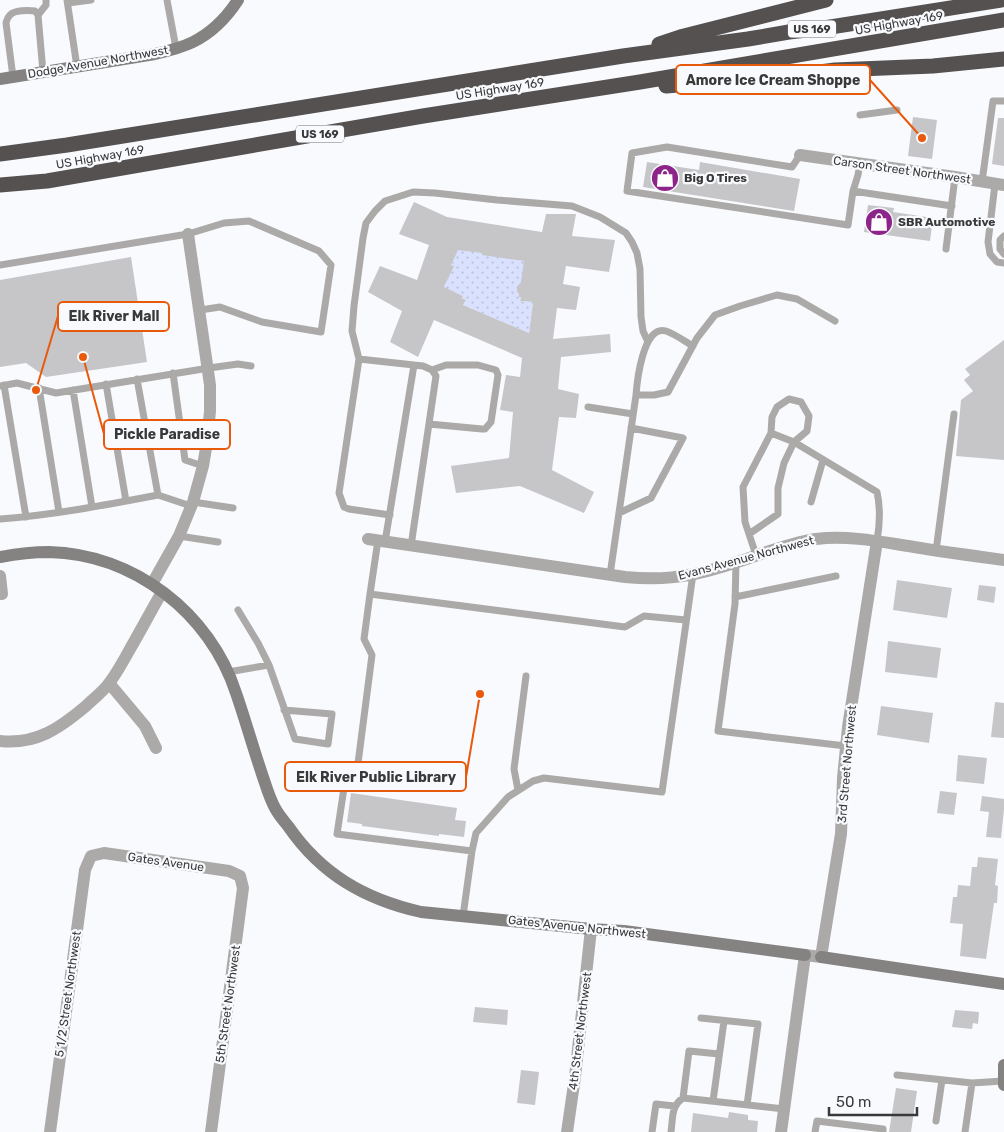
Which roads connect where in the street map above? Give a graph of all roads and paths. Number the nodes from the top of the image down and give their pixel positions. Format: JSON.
{"nodes":[{"id":1,"x":46,"y":0,"type":"edge"},
{"id":2,"x":91,"y":0,"type":"edge"},
{"id":3,"x":167,"y":0,"type":"edge"},
{"id":4,"x":826,"y":0,"type":"edge"},
{"id":5,"x":1001,"y":0,"type":"edge"},
{"id":6,"x":235,"y":1,"type":"edge"},
{"id":7,"x":68,"y":2,"type":"edge"},
{"id":8,"x":38,"y":15,"type":"junction"},
{"id":9,"x":1004,"y":20,"type":"edge"},
{"id":10,"x":176,"y":48,"type":"junction"},
{"id":11,"x":622,"y":56,"type":"junction"},
{"id":12,"x":1004,"y":59,"type":"edge"},
{"id":13,"x":933,"y":66,"type":"junction"},
{"id":14,"x":1004,"y":66,"type":"edge"},
{"id":15,"x":77,"y":67,"type":"junction"},
{"id":16,"x":43,"y":72,"type":"junction"},
{"id":17,"x":13,"y":76,"type":"junction"},
{"id":18,"x":0,"y":79,"type":"edge"},
{"id":19,"x":640,"y":82,"type":"junction"},
{"id":20,"x":1004,"y":101,"type":"edge"},
{"id":21,"x":897,"y":110,"type":"dead end"},
{"id":22,"x":860,"y":115,"type":"dead end"},
{"id":23,"x":0,"y":154,"type":"edge"},
{"id":24,"x":800,"y":155,"type":"joint"},
{"id":25,"x":860,"y":163,"type":"junction"},
{"id":26,"x":955,"y":177,"type":"junction"},
{"id":27,"x":982,"y":182,"type":"junction"},
{"id":28,"x":0,"y":184,"type":"edge"},
{"id":29,"x":1000,"y":185,"type":"edge"},
{"id":30,"x":853,"y":191,"type":"junction"},
{"id":31,"x":952,"y":206,"type":"junction"},
{"id":32,"x":188,"y":234,"type":"junction"},
{"id":33,"x":1004,"y":236,"type":"edge"},
{"id":34,"x":946,"y":250,"type":"dead end"},
{"id":35,"x":1004,"y":254,"type":"edge"},
{"id":36,"x":0,"y":264,"type":"edge"},
{"id":37,"x":1004,"y":264,"type":"edge"},
{"id":38,"x":200,"y":310,"type":"junction"},
{"id":39,"x":835,"y":320,"type":"dead end"},
{"id":40,"x":648,"y":342,"type":"junction"},
{"id":41,"x":693,"y":346,"type":"junction"},
{"id":42,"x":359,"y":359,"type":"junction"},
{"id":43,"x":414,"y":365,"type":"junction"},
{"id":44,"x":252,"y":366,"type":"dead end"},
{"id":45,"x":209,"y":368,"type":"junction"},
{"id":46,"x":173,"y":373,"type":"junction"},
{"id":47,"x":434,"y":373,"type":"junction"},
{"id":48,"x":137,"y":379,"type":"junction"},
{"id":49,"x":106,"y":384,"type":"junction"},
{"id":50,"x":2,"y":385,"type":"edge"},
{"id":51,"x":38,"y":388,"type":"junction"},
{"id":52,"x":73,"y":390,"type":"junction"},
{"id":53,"x":636,"y":396,"type":"junction"},
{"id":54,"x":588,"y":407,"type":"dead end"},
{"id":55,"x":633,"y":414,"type":"junction"},
{"id":56,"x":954,"y":414,"type":"dead end"},
{"id":57,"x":429,"y":424,"type":"junction"},
{"id":58,"x":631,"y":428,"type":"junction"},
{"id":59,"x":771,"y":433,"type":"junction"},
{"id":60,"x":794,"y":442,"type":"junction"},
{"id":61,"x":824,"y":460,"type":"junction"},
{"id":62,"x":203,"y":466,"type":"junction"},
{"id":63,"x":158,"y":495,"type":"junction"},
{"id":64,"x":126,"y":501,"type":"junction"},
{"id":65,"x":812,"y":502,"type":"dead end"},
{"id":66,"x":192,"y":504,"type":"junction"},
{"id":67,"x":92,"y":507,"type":"junction"},
{"id":68,"x":233,"y":508,"type":"dead end"},
{"id":69,"x":59,"y":512,"type":"junction"},
{"id":70,"x":619,"y":513,"type":"junction"},
{"id":71,"x":390,"y":515,"type":"junction"},
{"id":72,"x":26,"y":517,"type":"junction"},
{"id":73,"x":0,"y":519,"type":"edge"},
{"id":74,"x":749,"y":534,"type":"junction"},
{"id":75,"x":179,"y":536,"type":"junction"},
{"id":76,"x":377,"y":540,"type":"junction"},
{"id":77,"x":877,"y":541,"type":"junction"},
{"id":78,"x":218,"y":542,"type":"dead end"},
{"id":79,"x":411,"y":546,"type":"junction"},
{"id":80,"x":936,"y":551,"type":"junction"},
{"id":81,"x":756,"y":555,"type":"junction"},
{"id":82,"x":0,"y":557,"type":"edge"},
{"id":83,"x":1004,"y":560,"type":"edge"},
{"id":84,"x":736,"y":562,"type":"junction"},
{"id":85,"x":693,"y":574,"type":"junction"},
{"id":86,"x":610,"y":575,"type":"junction"},
{"id":87,"x":0,"y":576,"type":"edge"},
{"id":88,"x":836,"y":576,"type":"dead end"},
{"id":89,"x":157,"y":588,"type":"junction"},
{"id":90,"x":2,"y":594,"type":"dead end"},
{"id":91,"x":370,"y":594,"type":"junction"},
{"id":92,"x":735,"y":597,"type":"junction"},
{"id":93,"x":238,"y":610,"type":"dead end"},
{"id":94,"x":686,"y":620,"type":"junction"},
{"id":95,"x":269,"y":665,"type":"junction"},
{"id":96,"x":228,"y":672,"type":"junction"},
{"id":97,"x":526,"y":676,"type":"dead end"},
{"id":98,"x":109,"y":683,"type":"junction"},
{"id":99,"x":284,"y":710,"type":"junction"},
{"id":100,"x":0,"y":741,"type":"edge"},
{"id":101,"x":846,"y":746,"type":"junction"},
{"id":102,"x":156,"y":748,"type":"dead end"},
{"id":103,"x":518,"y":790,"type":"junction"},
{"id":104,"x":472,"y":851,"type":"junction"},
{"id":105,"x":91,"y":856,"type":"joint"},
{"id":106,"x":240,"y":876,"type":"joint"},
{"id":107,"x":463,"y":916,"type":"junction"},
{"id":108,"x":591,"y":930,"type":"junction"},
{"id":109,"x":805,"y":955,"type":"junction"},
{"id":110,"x":821,"y":957,"type":"junction"},
{"id":111,"x":1004,"y":984,"type":"edge"},
{"id":112,"x":700,"y":1018,"type":"dead end"},
{"id":113,"x":724,"y":1020,"type":"junction"},
{"id":114,"x":719,"y":1054,"type":"junction"},
{"id":115,"x":1004,"y":1065,"type":"edge"},
{"id":116,"x":897,"y":1075,"type":"dead end"},
{"id":117,"x":942,"y":1080,"type":"junction"},
{"id":118,"x":1003,"y":1081,"type":"edge"},
{"id":119,"x":972,"y":1083,"type":"junction"},
{"id":120,"x":1004,"y":1085,"type":"edge"},
{"id":121,"x":684,"y":1098,"type":"junction"},
{"id":122,"x":713,"y":1101,"type":"junction"},
{"id":123,"x":747,"y":1105,"type":"junction"},
{"id":124,"x":674,"y":1106,"type":"junction"},
{"id":125,"x":784,"y":1109,"type":"junction"},
{"id":126,"x":936,"y":1122,"type":"dead end"},
{"id":127,"x":850,"y":1129,"type":"edge"},
{"id":128,"x":50,"y":1132,"type":"edge"},
{"id":129,"x":211,"y":1132,"type":"edge"},
{"id":130,"x":567,"y":1132,"type":"edge"},
{"id":131,"x":652,"y":1132,"type":"edge"},
{"id":132,"x":671,"y":1132,"type":"edge"},
{"id":133,"x":781,"y":1132,"type":"edge"},
{"id":134,"x":816,"y":1132,"type":"edge"},
{"id":135,"x":882,"y":1132,"type":"edge"},
{"id":136,"x":965,"y":1132,"type":"edge"}],
"edges":[{"from":1,"to":8,"type":"lane"},
{"from":2,"to":7,"type":"lane"},
{"from":3,"to":10,"type":"lane"},
{"from":4,"to":11,"type":"highway"},
{"from":5,"to":11,"type":"highway","name":"US Highway 169","number":"US 169"},
{"from":6,"to":10,"type":"street","name":"Dodge Avenue Northwest"},
{"from":7,"to":15,"type":"lane"},
{"from":8,"to":16,"type":"lane"},
{"from":8,"to":17,"type":"lane"},
{"from":9,"to":19,"type":"highway","name":"US Highway 169","number":"US 169"},
{"from":10,"to":15,"type":"street","name":"Dodge Avenue Northwest"},
{"from":11,"to":23,"type":"highway","name":"US Highway 169","number":"US 169"},
{"from":12,"to":13,"type":"highway"},
{"from":13,"to":14,"type":"highway"},
{"from":13,"to":19,"type":"highway"},
{"from":15,"to":16,"type":"street","name":"Dodge Avenue Northwest"},
{"from":16,"to":17,"type":"street","name":"Dodge Avenue Northwest"},
{"from":17,"to":18,"type":"street","name":"Dodge Avenue Northwest"},
{"from":19,"to":28,"type":"highway","name":"US Highway 169","number":"US 169"},
{"from":20,"to":27,"type":"lane"},
{"from":21,"to":22,"type":"lane"},
{"from":24,"to":25,"type":"street","name":"Carson Street Northwest"},
{"from":24,"to":30,"type":"lane"},
{"from":25,"to":26,"type":"street","name":"Carson Street Northwest"},
{"from":25,"to":30,"type":"lane"},
{"from":26,"to":27,"type":"street","name":"Carson Street Northwest"},
{"from":26,"to":31,"type":"lane"},
{"from":27,"to":29,"type":"street","name":"Carson Street Northwest"},
{"from":29,"to":37,"type":"lane"},
{"from":30,"to":31,"type":"lane"},
{"from":31,"to":34,"type":"lane"},
{"from":32,"to":36,"type":"lane"},
{"from":32,"to":38,"type":"street"},
{"from":32,"to":38,"type":"lane"},
{"from":33,"to":35,"type":"lane"},
{"from":38,"to":45,"type":"street"},
{"from":39,"to":41,"type":"lane"},
{"from":40,"to":41,"type":"lane"},
{"from":40,"to":42,"type":"lane"},
{"from":40,"to":53,"type":"lane"},
{"from":41,"to":53,"type":"lane"},
{"from":42,"to":43,"type":"lane"},
{"from":42,"to":71,"type":"lane"},
{"from":43,"to":47,"type":"lane"},
{"from":43,"to":71,"type":"lane"},
{"from":44,"to":45,"type":"lane"},
{"from":45,"to":46,"type":"lane"},
{"from":45,"to":62,"type":"street"},
{"from":46,"to":48,"type":"lane"},
{"from":46,"to":62,"type":"lane"},
{"from":47,"to":57,"type":"lane"},
{"from":47,"to":57,"type":"lane"},
{"from":48,"to":49,"type":"lane"},
{"from":48,"to":63,"type":"lane"},
{"from":49,"to":52,"type":"lane"},
{"from":49,"to":64,"type":"lane"},
{"from":50,"to":51,"type":"lane"},
{"from":50,"to":72,"type":"lane"},
{"from":51,"to":52,"type":"lane"},
{"from":51,"to":69,"type":"lane"},
{"from":52,"to":67,"type":"lane"},
{"from":53,"to":55,"type":"lane"},
{"from":54,"to":55,"type":"lane"},
{"from":55,"to":58,"type":"lane"},
{"from":56,"to":80,"type":"lane"},
{"from":57,"to":79,"type":"lane"},
{"from":58,"to":70,"type":"lane"},
{"from":58,"to":70,"type":"lane"},
{"from":59,"to":60,"type":"lane"},
{"from":59,"to":60,"type":"lane"},
{"from":59,"to":74,"type":"lane"},
{"from":60,"to":61,"type":"lane"},
{"from":60,"to":74,"type":"lane"},
{"from":61,"to":65,"type":"lane"},
{"from":61,"to":77,"type":"lane"},
{"from":62,"to":66,"type":"street"},
{"from":63,"to":64,"type":"lane"},
{"from":63,"to":66,"type":"lane"},
{"from":64,"to":67,"type":"lane"},
{"from":66,"to":68,"type":"lane"},
{"from":66,"to":75,"type":"street"},
{"from":67,"to":69,"type":"lane"},
{"from":69,"to":72,"type":"lane"},
{"from":70,"to":86,"type":"lane"},
{"from":71,"to":76,"type":"lane"},
{"from":72,"to":73,"type":"lane"},
{"from":74,"to":81,"type":"lane"},
{"from":75,"to":78,"type":"lane"},
{"from":75,"to":89,"type":"street"},
{"from":76,"to":79,"type":"street","name":"Evans Avenue Northwest"},
{"from":76,"to":91,"type":"lane"},
{"from":77,"to":80,"type":"street","name":"Evans Avenue Northwest"},
{"from":77,"to":81,"type":"street","name":"Evans Avenue Northwest"},
{"from":77,"to":101,"type":"street","name":"3rd Street Northwest"},
{"from":79,"to":86,"type":"street","name":"Evans Avenue Northwest"},
{"from":80,"to":83,"type":"street","name":"Evans Avenue Northwest"},
{"from":81,"to":84,"type":"street","name":"Evans Avenue Northwest"},
{"from":82,"to":89,"type":"street","name":"Gates Avenue Northwest"},
{"from":84,"to":85,"type":"street","name":"Evans Avenue Northwest"},
{"from":84,"to":92,"type":"lane"},
{"from":85,"to":86,"type":"street","name":"Evans Avenue Northwest"},
{"from":85,"to":94,"type":"lane"},
{"from":87,"to":90,"type":"street"},
{"from":88,"to":92,"type":"lane"},
{"from":89,"to":96,"type":"street","name":"Gates Avenue Northwest"},
{"from":89,"to":98,"type":"street"},
{"from":91,"to":94,"type":"lane"},
{"from":91,"to":104,"type":"lane"},
{"from":92,"to":101,"type":"lane"},
{"from":93,"to":95,"type":"lane"},
{"from":94,"to":103,"type":"lane"},
{"from":95,"to":96,"type":"lane"},
{"from":95,"to":99,"type":"lane"},
{"from":96,"to":107,"type":"street","name":"Gates Avenue Northwest"},
{"from":97,"to":103,"type":"lane"},
{"from":98,"to":100,"type":"street"},
{"from":98,"to":102,"type":"street"},
{"from":99,"to":99,"type":"lane"},
{"from":101,"to":110,"type":"street","name":"3rd Street Northwest"},
{"from":103,"to":104,"type":"lane"},
{"from":104,"to":107,"type":"lane"},
{"from":105,"to":106,"type":"street","name":"Gates Avenue"},
{"from":105,"to":128,"type":"street","name":"5 1/2 Street Northwest"},
{"from":106,"to":129,"type":"street","name":"5th Street Northwest"},
{"from":107,"to":108,"type":"street","name":"Gates Avenue Northwest"},
{"from":108,"to":109,"type":"street","name":"Gates Avenue Northwest"},
{"from":108,"to":130,"type":"street","name":"4th Street Northwest"},
{"from":109,"to":110,"type":"street"},
{"from":109,"to":125,"type":"street"},
{"from":110,"to":111,"type":"street"},
{"from":112,"to":113,"type":"lane"},
{"from":113,"to":114,"type":"lane"},
{"from":113,"to":123,"type":"lane"},
{"from":114,"to":121,"type":"lane"},
{"from":114,"to":122,"type":"lane"},
{"from":115,"to":118,"type":"street"},
{"from":116,"to":117,"type":"lane"},
{"from":117,"to":119,"type":"lane"},
{"from":117,"to":126,"type":"lane"},
{"from":118,"to":119,"type":"lane"},
{"from":118,"to":120,"type":"street"},
{"from":119,"to":136,"type":"lane"},
{"from":121,"to":122,"type":"lane"},
{"from":121,"to":124,"type":"lane"},
{"from":122,"to":123,"type":"lane"},
{"from":123,"to":125,"type":"lane"},
{"from":124,"to":131,"type":"lane"},
{"from":124,"to":132,"type":"lane"},
{"from":125,"to":133,"type":"street"},
{"from":127,"to":134,"type":"lane"},
{"from":127,"to":135,"type":"lane"}]}
